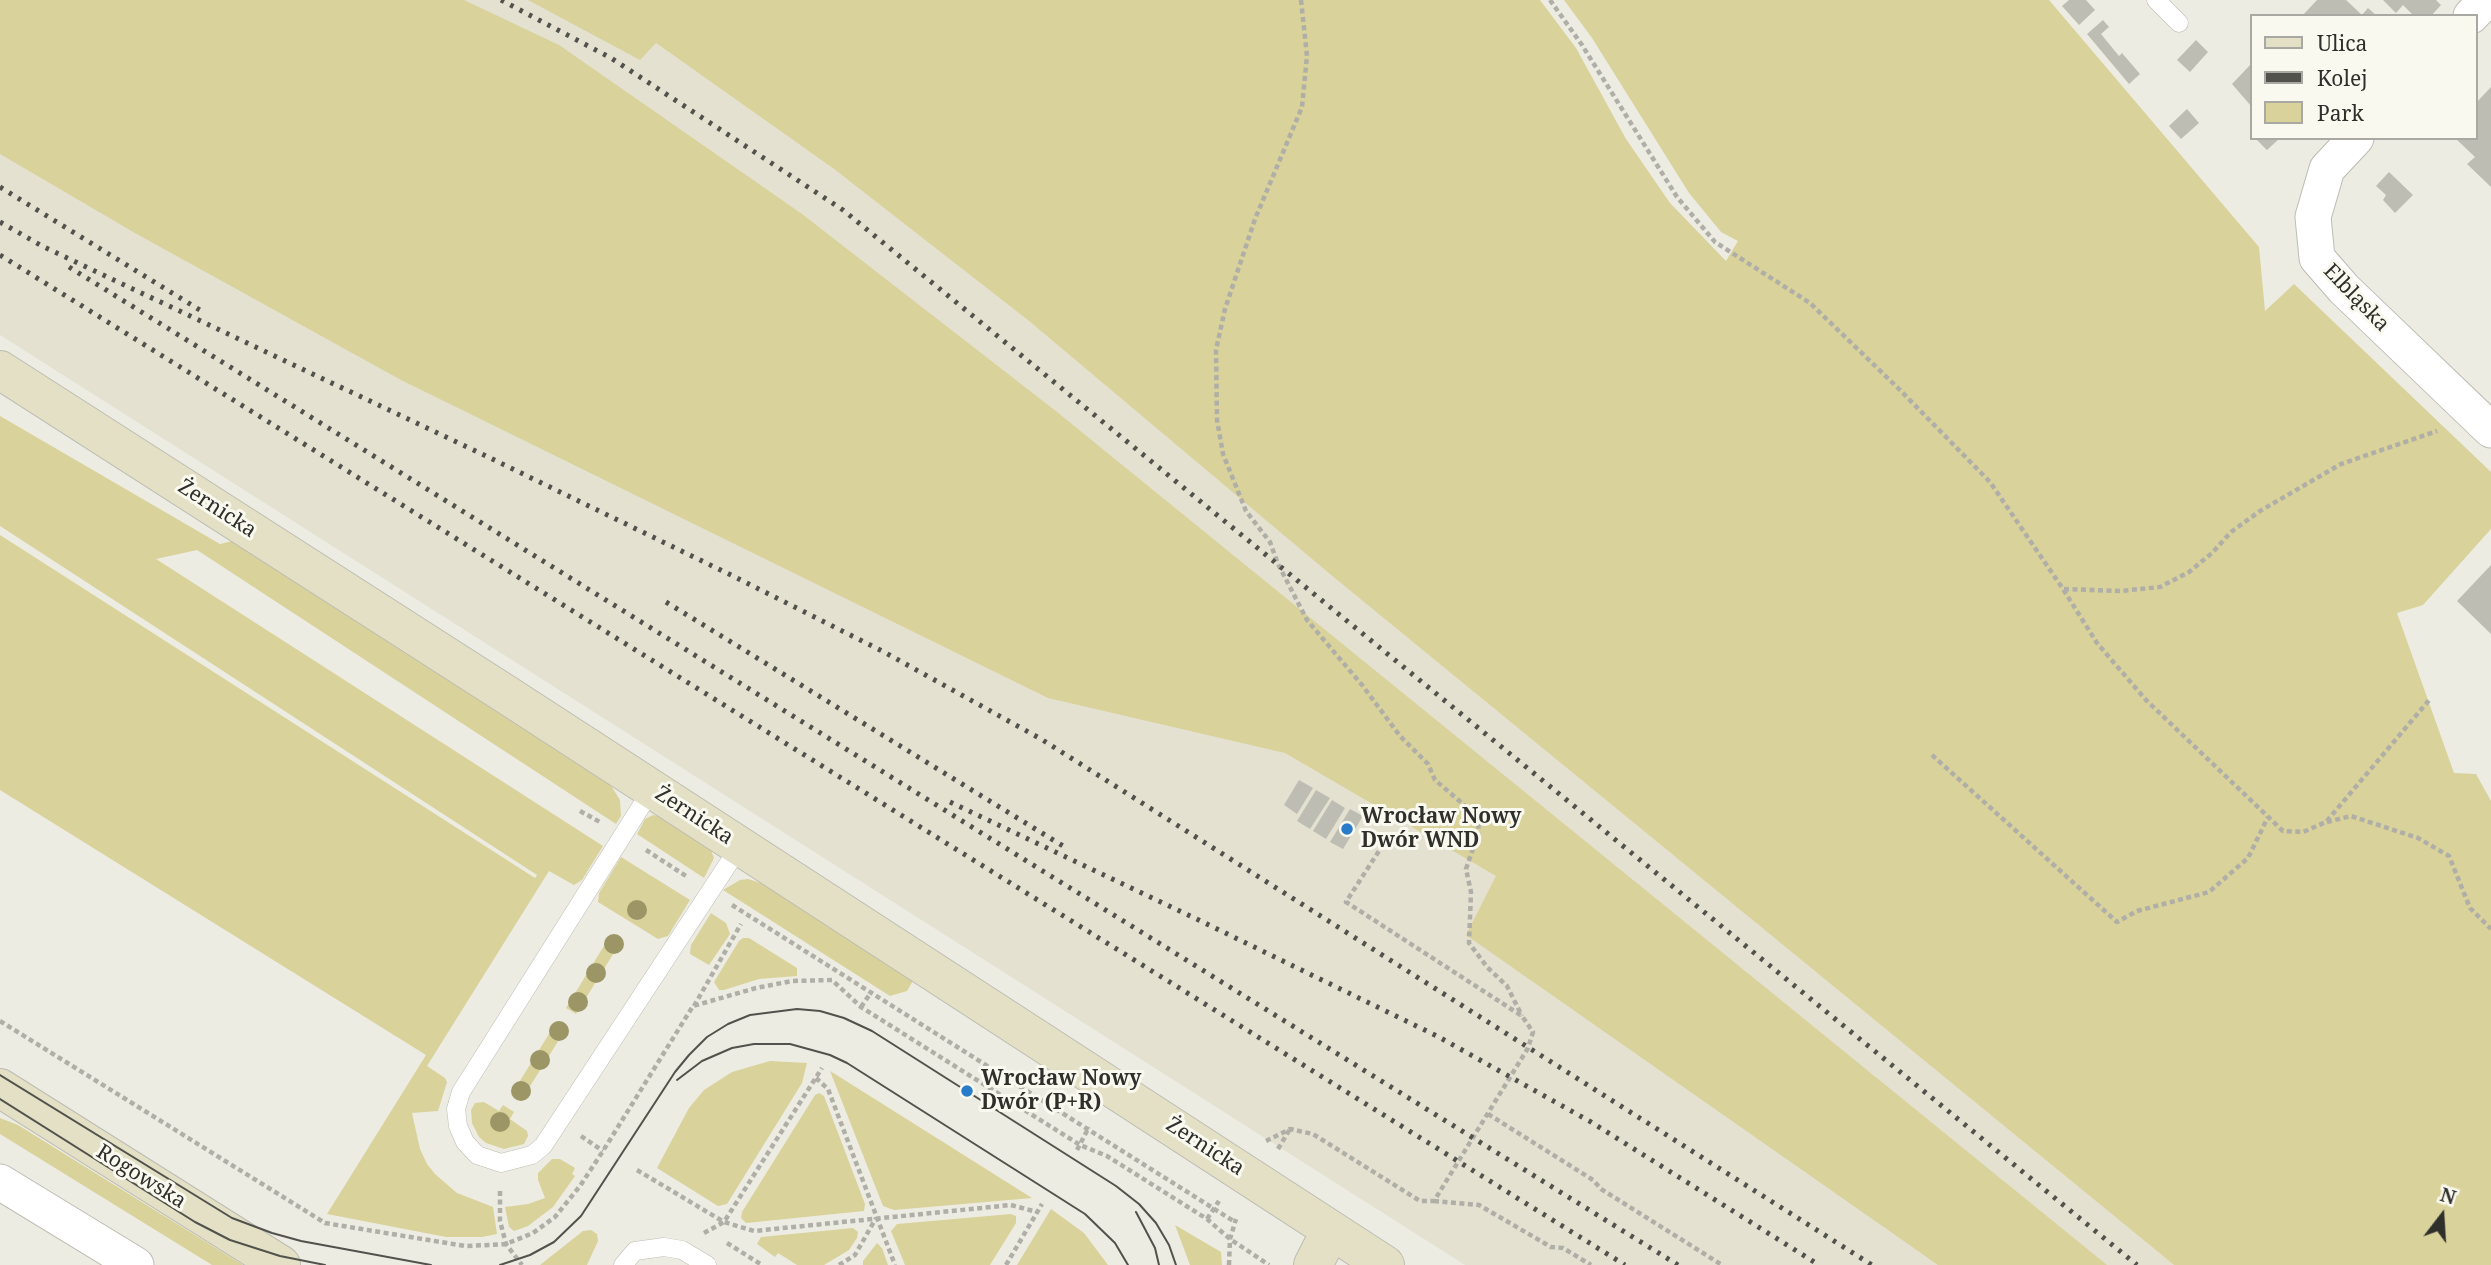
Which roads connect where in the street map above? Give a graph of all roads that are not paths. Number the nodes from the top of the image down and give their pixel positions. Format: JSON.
{"nodes":[{"id":1,"x":2156,"y":0,"type":"edge"},
{"id":2,"x":2486,"y":0,"type":"edge"},
{"id":3,"x":2473,"y":14,"type":"edge"},
{"id":4,"x":2179,"y":23,"type":"dead end"},
{"id":5,"x":2354,"y":140,"type":"edge"},
{"id":6,"x":0,"y":370,"type":"edge"},
{"id":7,"x":2480,"y":419,"type":"edge"},
{"id":8,"x":652,"y":789,"type":"junction"},
{"id":9,"x":740,"y":846,"type":"junction"},
{"id":10,"x":0,"y":1088,"type":"edge"},
{"id":11,"x":0,"y":1182,"type":"edge"},
{"id":12,"x":1331,"y":1230,"type":"junction"},
{"id":13,"x":136,"y":1265,"type":"edge"},
{"id":14,"x":281,"y":1265,"type":"edge"},
{"id":15,"x":623,"y":1265,"type":"edge"},
{"id":16,"x":707,"y":1265,"type":"edge"},
{"id":17,"x":1313,"y":1265,"type":"edge"},
{"id":18,"x":1385,"y":1265,"type":"edge"}],
"edges":[{"from":1,"to":4,"type":"lane"},
{"from":2,"to":3,"type":"street"},
{"from":5,"to":7,"type":"street","name":"Elbląska"},
{"from":6,"to":8,"type":"street","name":"Żernicka"},
{"from":8,"to":9,"type":"street","name":"Żernicka"},
{"from":8,"to":9,"type":"lane"},
{"from":9,"to":12,"type":"street","name":"Żernicka"},
{"from":10,"to":14,"type":"street","name":"Rogowska"},
{"from":11,"to":13,"type":"street"},
{"from":12,"to":17,"type":"street"},
{"from":12,"to":18,"type":"street","name":"Żernicka"},
{"from":15,"to":16,"type":"lane"}]}
